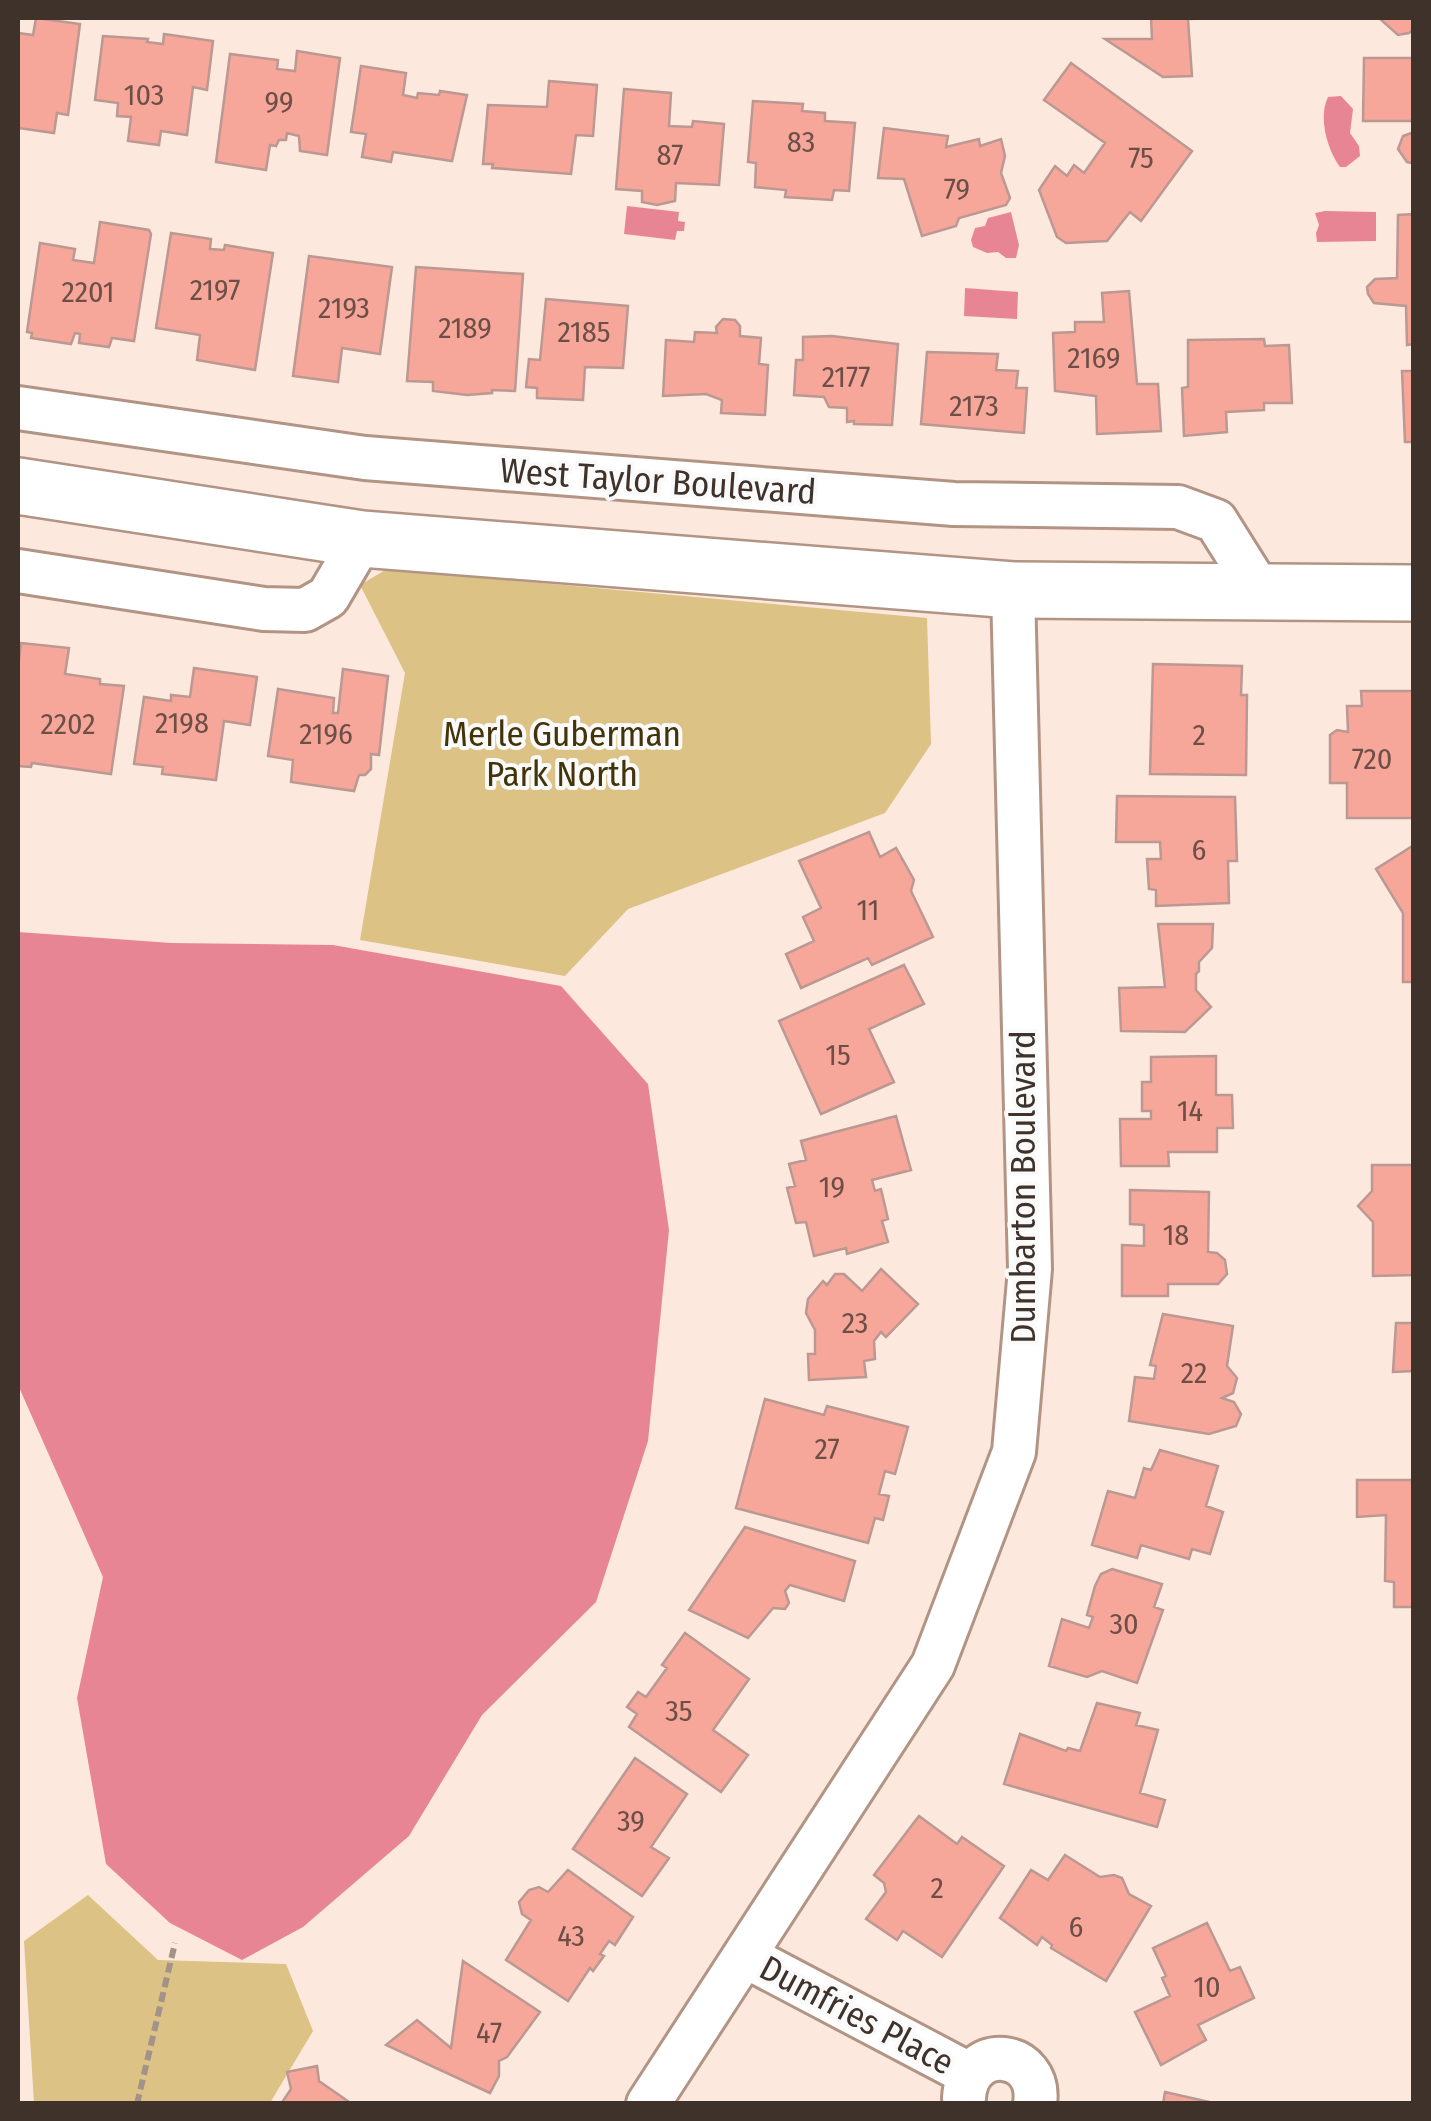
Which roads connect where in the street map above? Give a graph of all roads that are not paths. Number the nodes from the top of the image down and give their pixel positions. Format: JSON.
{"nodes":[{"id":1,"x":18,"y":408,"type":"edge"},
{"id":2,"x":18,"y":486,"type":"edge"},
{"id":3,"x":362,"y":539,"type":"junction"},
{"id":4,"x":18,"y":571,"type":"edge"},
{"id":5,"x":1013,"y":590,"type":"junction"},
{"id":6,"x":1260,"y":592,"type":"junction"},
{"id":7,"x":1414,"y":594,"type":"edge"},
{"id":8,"x":745,"y":1956,"type":"junction"},
{"id":9,"x":967,"y":2089,"type":"edge"},
{"id":10,"x":648,"y":2104,"type":"edge"},
{"id":11,"x":1035,"y":2104,"type":"edge"}],
"edges":[{"from":1,"to":6,"type":"street","name":"West Taylor Boulevard"},
{"from":2,"to":3,"type":"street"},
{"from":3,"to":4,"type":"street"},
{"from":3,"to":5,"type":"street"},
{"from":5,"to":6,"type":"street"},
{"from":5,"to":8,"type":"street","name":"Dumbarton Boulevard"},
{"from":6,"to":7,"type":"street"},
{"from":8,"to":9,"type":"street","name":"Dumfries Place"},
{"from":8,"to":10,"type":"street","name":"Dumbarton Boulevard"},
{"from":9,"to":11,"type":"street","name":"Dumfries Place"}]}
